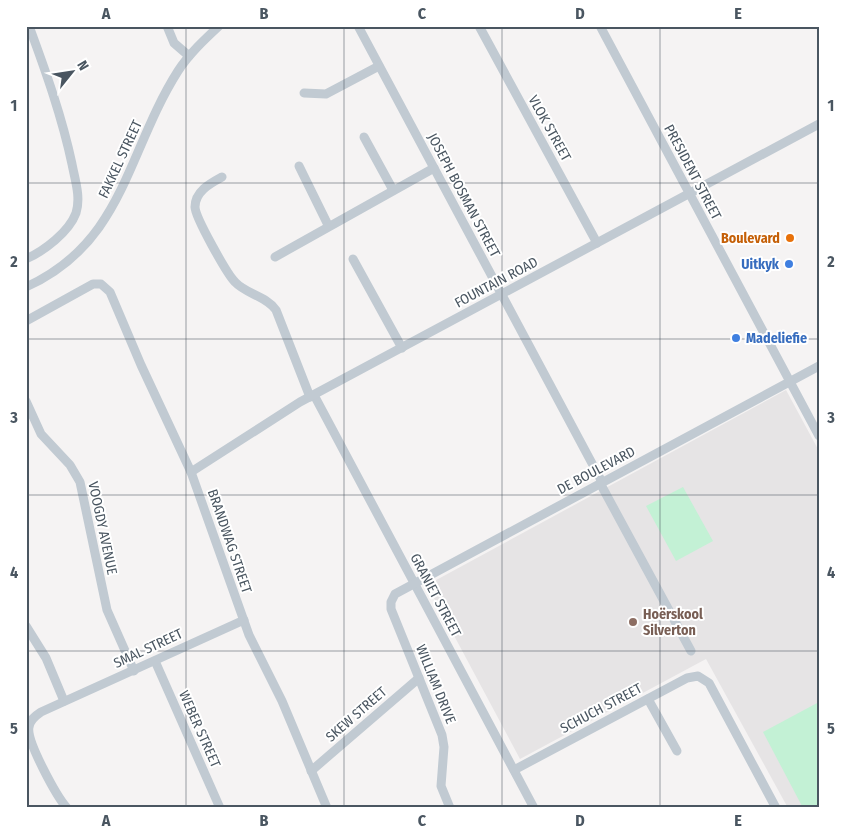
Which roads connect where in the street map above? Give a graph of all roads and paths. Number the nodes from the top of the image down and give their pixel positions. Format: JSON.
{"nodes":[{"id":1,"x":29,"y":26,"type":"edge"},
{"id":2,"x":167,"y":26,"type":"edge"},
{"id":3,"x":219,"y":26,"type":"edge"},
{"id":4,"x":358,"y":26,"type":"edge"},
{"id":5,"x":479,"y":26,"type":"edge"},
{"id":6,"x":600,"y":26,"type":"edge"},
{"id":7,"x":189,"y":56,"type":"junction"},
{"id":8,"x":379,"y":66,"type":"junction"},
{"id":9,"x":304,"y":94,"type":"dead end"},
{"id":10,"x":819,"y":124,"type":"edge"},
{"id":11,"x":364,"y":137,"type":"dead end"},
{"id":12,"x":299,"y":166,"type":"dead end"},
{"id":13,"x":434,"y":168,"type":"junction"},
{"id":14,"x":222,"y":177,"type":"dead end"},
{"id":15,"x":393,"y":190,"type":"junction"},
{"id":16,"x":689,"y":194,"type":"junction"},
{"id":17,"x":328,"y":225,"type":"junction"},
{"id":18,"x":597,"y":243,"type":"junction"},
{"id":19,"x":274,"y":257,"type":"dead end"},
{"id":20,"x":26,"y":259,"type":"edge"},
{"id":21,"x":353,"y":259,"type":"dead end"},
{"id":22,"x":26,"y":287,"type":"edge"},
{"id":23,"x":501,"y":294,"type":"junction"},
{"id":24,"x":26,"y":321,"type":"edge"},
{"id":25,"x":402,"y":348,"type":"junction"},
{"id":26,"x":819,"y":366,"type":"edge"},
{"id":27,"x":789,"y":382,"type":"junction"},
{"id":28,"x":312,"y":396,"type":"junction"},
{"id":29,"x":26,"y":401,"type":"edge"},
{"id":30,"x":819,"y":436,"type":"edge"},
{"id":31,"x":191,"y":472,"type":"junction"},
{"id":32,"x":601,"y":483,"type":"junction"},
{"id":33,"x":414,"y":583,"type":"junction"},
{"id":34,"x":391,"y":602,"type":"joint"},
{"id":35,"x":244,"y":620,"type":"junction"},
{"id":36,"x":26,"y":626,"type":"edge"},
{"id":37,"x":692,"y":651,"type":"dead end"},
{"id":38,"x":155,"y":661,"type":"junction"},
{"id":39,"x":134,"y":671,"type":"junction"},
{"id":40,"x":419,"y":678,"type":"junction"},
{"id":41,"x":648,"y":699,"type":"junction"},
{"id":42,"x":64,"y":701,"type":"junction"},
{"id":43,"x":677,"y":751,"type":"dead end"},
{"id":44,"x":514,"y":770,"type":"junction"},
{"id":45,"x":311,"y":771,"type":"junction"},
{"id":46,"x":67,"y":808,"type":"edge"},
{"id":47,"x":220,"y":808,"type":"edge"},
{"id":48,"x":328,"y":808,"type":"edge"},
{"id":49,"x":450,"y":808,"type":"edge"},
{"id":50,"x":534,"y":808,"type":"edge"},
{"id":51,"x":776,"y":808,"type":"edge"}],
"edges":[{"from":1,"to":20,"type":"street"},
{"from":2,"to":7,"type":"street"},
{"from":3,"to":7,"type":"street","name":"FAKKEL STREET"},
{"from":4,"to":8,"type":"street","name":"JOSEPH BOSMAN STREET"},
{"from":5,"to":18,"type":"street","name":"VLOK STREET"},
{"from":6,"to":16,"type":"street","name":"PRESIDENT STREET"},
{"from":7,"to":22,"type":"street","name":"FAKKEL STREET"},
{"from":8,"to":9,"type":"street"},
{"from":8,"to":13,"type":"street","name":"JOSEPH BOSMAN STREET"},
{"from":10,"to":16,"type":"street","name":"FOUNTAIN ROAD"},
{"from":11,"to":15,"type":"street"},
{"from":12,"to":17,"type":"street"},
{"from":13,"to":15,"type":"street"},
{"from":13,"to":23,"type":"street","name":"JOSEPH BOSMAN STREET"},
{"from":14,"to":28,"type":"street","name":"GRANIET STREET"},
{"from":15,"to":17,"type":"street"},
{"from":16,"to":18,"type":"street","name":"FOUNTAIN ROAD"},
{"from":16,"to":27,"type":"street","name":"PRESIDENT STREET"},
{"from":17,"to":19,"type":"street"},
{"from":18,"to":23,"type":"street","name":"FOUNTAIN ROAD"},
{"from":21,"to":25,"type":"street"},
{"from":23,"to":25,"type":"street","name":"FOUNTAIN ROAD"},
{"from":23,"to":32,"type":"street","name":"JOSEPH BOSMAN STREET"},
{"from":24,"to":31,"type":"street","name":"BRANDWAG STREET"},
{"from":25,"to":28,"type":"street","name":"FOUNTAIN ROAD"},
{"from":26,"to":27,"type":"street","name":"DE BOULEVARD"},
{"from":27,"to":30,"type":"street","name":"PRESIDENT STREET"},
{"from":27,"to":32,"type":"street","name":"DE BOULEVARD"},
{"from":28,"to":31,"type":"street","name":"FOUNTAIN ROAD"},
{"from":28,"to":33,"type":"street","name":"GRANIET STREET"},
{"from":29,"to":39,"type":"street","name":"VOOGDY AVENUE"},
{"from":31,"to":35,"type":"street","name":"BRANDWAG STREET"},
{"from":32,"to":33,"type":"street","name":"DE BOULEVARD"},
{"from":32,"to":37,"type":"street","name":"JOSEPH BOSMAN STREET"},
{"from":33,"to":34,"type":"street","name":"DE BOULEVARD"},
{"from":33,"to":44,"type":"street","name":"GRANIET STREET"},
{"from":34,"to":40,"type":"street","name":"WILLIAM DRIVE"},
{"from":35,"to":38,"type":"street","name":"SMAL STREET"},
{"from":35,"to":45,"type":"street","name":"BRANDWAG STREET"},
{"from":36,"to":42,"type":"street"},
{"from":38,"to":39,"type":"street","name":"SMAL STREET"},
{"from":38,"to":47,"type":"street","name":"WEBER STREET"},
{"from":39,"to":42,"type":"street","name":"SMAL STREET"},
{"from":40,"to":45,"type":"street","name":"SKEW STREET"},
{"from":40,"to":49,"type":"street","name":"WILLIAM DRIVE"},
{"from":41,"to":43,"type":"street"},
{"from":41,"to":44,"type":"street","name":"SCHUCH STREET"},
{"from":41,"to":51,"type":"street","name":"SCHUCH STREET"},
{"from":42,"to":46,"type":"street","name":"SMAL STREET"},
{"from":44,"to":50,"type":"street","name":"GRANIET STREET"},
{"from":45,"to":48,"type":"street","name":"BRANDWAG STREET"}]}
